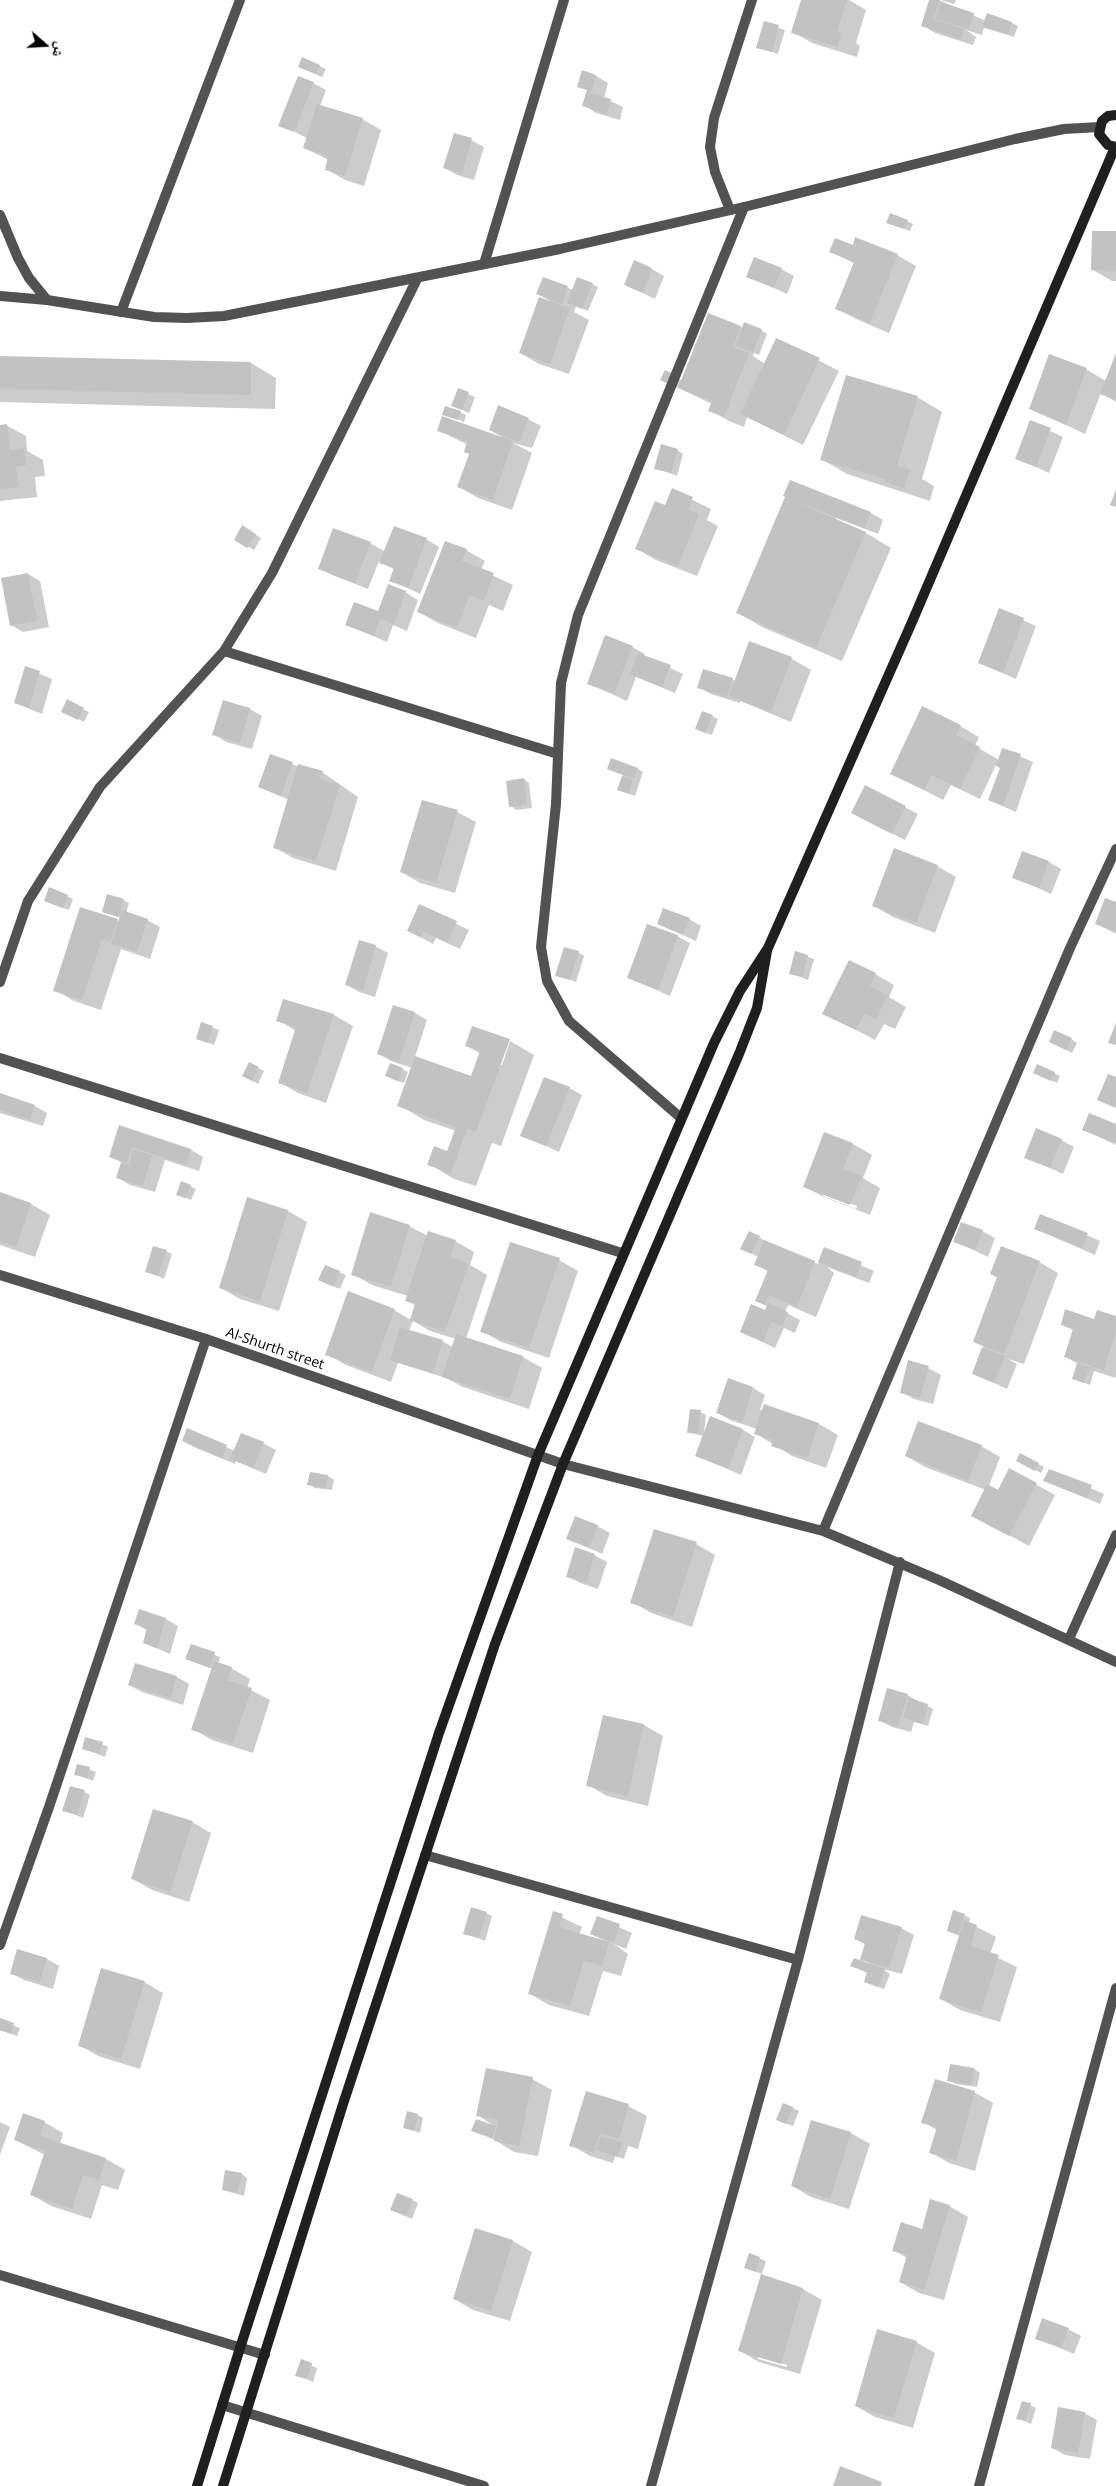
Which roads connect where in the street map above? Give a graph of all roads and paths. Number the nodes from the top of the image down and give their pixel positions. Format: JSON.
{"nodes":[{"id":1,"x":240,"y":0,"type":"edge"},
{"id":2,"x":564,"y":0,"type":"edge"},
{"id":3,"x":752,"y":0,"type":"edge"},
{"id":4,"x":1116,"y":115,"type":"edge"},
{"id":5,"x":1099,"y":127,"type":"junction"},
{"id":6,"x":1115,"y":147,"type":"edge"},
{"id":7,"x":744,"y":207,"type":"junction"},
{"id":8,"x":730,"y":210,"type":"junction"},
{"id":9,"x":0,"y":216,"type":"edge"},
{"id":10,"x":484,"y":264,"type":"junction"},
{"id":11,"x":417,"y":279,"type":"junction"},
{"id":12,"x":0,"y":296,"type":"edge"},
{"id":13,"x":46,"y":300,"type":"junction"},
{"id":14,"x":121,"y":312,"type":"junction"},
{"id":15,"x":224,"y":651,"type":"junction"},
{"id":16,"x":558,"y":754,"type":"junction"},
{"id":17,"x":1116,"y":849,"type":"edge"},
{"id":18,"x":768,"y":948,"type":"junction"},
{"id":19,"x":0,"y":982,"type":"edge"},
{"id":20,"x":0,"y":1058,"type":"edge"},
{"id":21,"x":681,"y":1118,"type":"junction"},
{"id":22,"x":622,"y":1253,"type":"junction"},
{"id":23,"x":0,"y":1275,"type":"edge"},
{"id":24,"x":206,"y":1339,"type":"junction"},
{"id":25,"x":538,"y":1455,"type":"junction"},
{"id":26,"x":563,"y":1464,"type":"junction"},
{"id":27,"x":823,"y":1530,"type":"junction"},
{"id":28,"x":1116,"y":1535,"type":"edge"},
{"id":29,"x":900,"y":1562,"type":"junction"},
{"id":30,"x":1069,"y":1639,"type":"junction"},
{"id":31,"x":1116,"y":1662,"type":"edge"},
{"id":32,"x":425,"y":1855,"type":"junction"},
{"id":33,"x":0,"y":1945,"type":"edge"},
{"id":34,"x":798,"y":1960,"type":"junction"},
{"id":35,"x":1116,"y":1988,"type":"edge"},
{"id":36,"x":0,"y":2275,"type":"edge"},
{"id":37,"x":240,"y":2348,"type":"junction"},
{"id":38,"x":265,"y":2355,"type":"junction"},
{"id":39,"x":222,"y":2405,"type":"junction"},
{"id":40,"x":245,"y":2412,"type":"junction"},
{"id":41,"x":197,"y":2486,"type":"edge"},
{"id":42,"x":223,"y":2486,"type":"edge"},
{"id":43,"x":484,"y":2486,"type":"edge"},
{"id":44,"x":651,"y":2486,"type":"edge"},
{"id":45,"x":979,"y":2486,"type":"edge"}],
"edges":[{"from":1,"to":14,"type":"street"},
{"from":2,"to":10,"type":"street"},
{"from":3,"to":8,"type":"street"},
{"from":4,"to":5,"type":"main road"},
{"from":5,"to":6,"type":"main road"},
{"from":5,"to":7,"type":"street"},
{"from":6,"to":18,"type":"main road"},
{"from":7,"to":8,"type":"street"},
{"from":7,"to":16,"type":"street"},
{"from":8,"to":10,"type":"street"},
{"from":9,"to":13,"type":"street"},
{"from":10,"to":11,"type":"street"},
{"from":11,"to":14,"type":"street"},
{"from":11,"to":15,"type":"street"},
{"from":12,"to":13,"type":"street"},
{"from":13,"to":14,"type":"street"},
{"from":15,"to":16,"type":"street"},
{"from":15,"to":19,"type":"street"},
{"from":16,"to":21,"type":"street"},
{"from":17,"to":27,"type":"street"},
{"from":18,"to":21,"type":"main road"},
{"from":18,"to":26,"type":"main road"},
{"from":20,"to":22,"type":"street"},
{"from":21,"to":22,"type":"main road"},
{"from":22,"to":25,"type":"main road"},
{"from":23,"to":24,"type":"street","name":"Al-Shurth street"},
{"from":24,"to":25,"type":"street","name":"Al-Shurth street"},
{"from":24,"to":33,"type":"street"},
{"from":25,"to":26,"type":"street","name":"Al-Shurth street"},
{"from":25,"to":37,"type":"main road"},
{"from":26,"to":27,"type":"street","name":"Al-Shurth street"},
{"from":26,"to":32,"type":"main road"},
{"from":27,"to":29,"type":"street","name":"Al-Shurth street"},
{"from":28,"to":30,"type":"street"},
{"from":29,"to":30,"type":"street","name":"Al-Shurth street"},
{"from":29,"to":34,"type":"street"},
{"from":30,"to":31,"type":"street","name":"Al-Shurth street"},
{"from":32,"to":34,"type":"street"},
{"from":32,"to":38,"type":"main road"},
{"from":34,"to":44,"type":"street"},
{"from":35,"to":45,"type":"street"},
{"from":36,"to":37,"type":"street"},
{"from":37,"to":38,"type":"street"},
{"from":37,"to":39,"type":"main road"},
{"from":38,"to":40,"type":"main road"},
{"from":39,"to":40,"type":"street"},
{"from":39,"to":41,"type":"main road"},
{"from":40,"to":42,"type":"main road"},
{"from":40,"to":43,"type":"street"}]}
